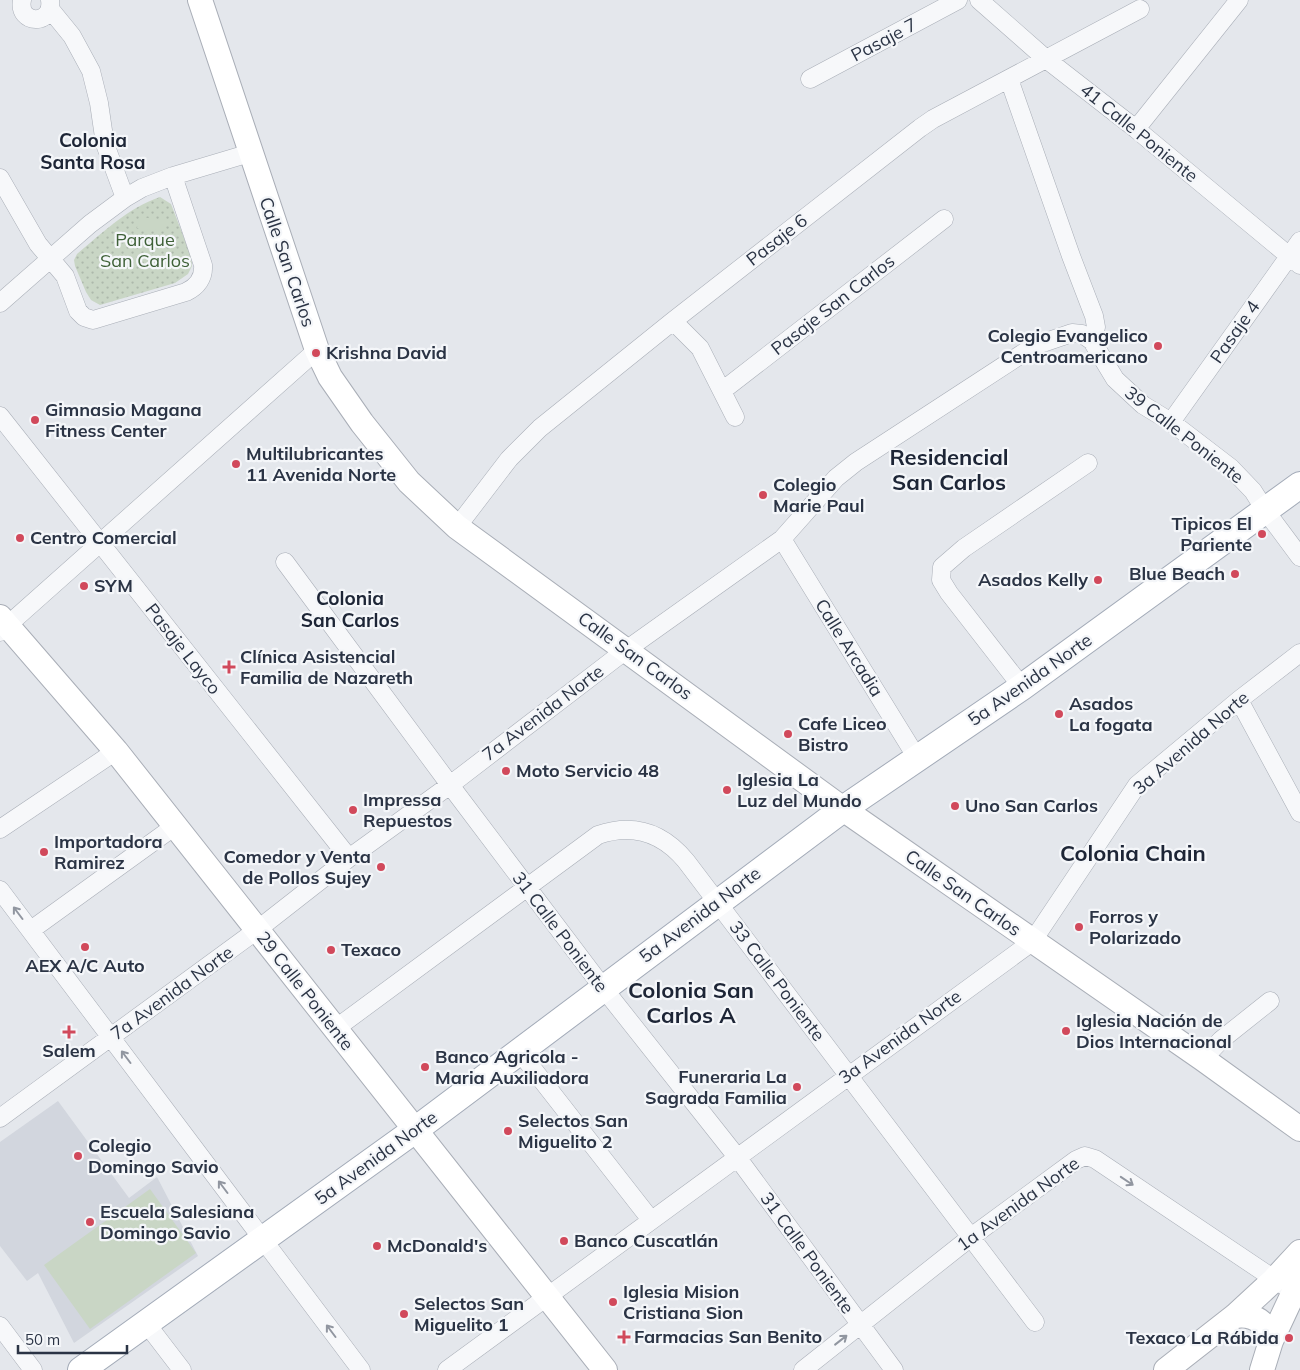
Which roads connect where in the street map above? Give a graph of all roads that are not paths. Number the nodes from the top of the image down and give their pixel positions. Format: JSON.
{"nodes":[{"id":1,"x":22,"y":0,"type":"edge"},
{"id":2,"x":200,"y":0,"type":"edge"},
{"id":3,"x":958,"y":0,"type":"edge"},
{"id":4,"x":980,"y":0,"type":"edge"},
{"id":5,"x":1239,"y":0,"type":"edge"},
{"id":6,"x":50,"y":5,"type":"edge"},
{"id":7,"x":1140,"y":9,"type":"dead end"},
{"id":8,"x":1046,"y":59,"type":"junction"},
{"id":9,"x":810,"y":79,"type":"dead end"},
{"id":10,"x":1010,"y":79,"type":"junction"},
{"id":11,"x":1136,"y":129,"type":"junction"},
{"id":12,"x":250,"y":154,"type":"junction"},
{"id":13,"x":173,"y":176,"type":"junction"},
{"id":14,"x":0,"y":178,"type":"edge"},
{"id":15,"x":125,"y":198,"type":"junction"},
{"id":16,"x":944,"y":219,"type":"dead end"},
{"id":17,"x":1300,"y":241,"type":"edge"},
{"id":18,"x":50,"y":258,"type":"junction"},
{"id":19,"x":1295,"y":260,"type":"edge"},
{"id":20,"x":0,"y":303,"type":"edge"},
{"id":21,"x":673,"y":320,"type":"junction"},
{"id":22,"x":1092,"y":341,"type":"junction"},
{"id":23,"x":317,"y":350,"type":"junction"},
{"id":24,"x":722,"y":392,"type":"junction"},
{"id":25,"x":0,"y":416,"type":"edge"},
{"id":26,"x":735,"y":417,"type":"dead end"},
{"id":27,"x":1171,"y":422,"type":"junction"},
{"id":28,"x":1088,"y":462,"type":"dead end"},
{"id":29,"x":1300,"y":485,"type":"edge"},
{"id":30,"x":1265,"y":510,"type":"junction"},
{"id":31,"x":458,"y":527,"type":"junction"},
{"id":32,"x":782,"y":539,"type":"junction"},
{"id":33,"x":100,"y":544,"type":"junction"},
{"id":34,"x":1300,"y":557,"type":"edge"},
{"id":35,"x":285,"y":562,"type":"dead end"},
{"id":36,"x":2,"y":625,"type":"edge"},
{"id":37,"x":626,"y":650,"type":"junction"},
{"id":38,"x":1300,"y":653,"type":"edge"},
{"id":39,"x":1022,"y":687,"type":"junction"},
{"id":40,"x":1239,"y":700,"type":"junction"},
{"id":41,"x":116,"y":752,"type":"junction"},
{"id":42,"x":917,"y":758,"type":"junction"},
{"id":43,"x":450,"y":785,"type":"junction"},
{"id":44,"x":843,"y":809,"type":"junction"},
{"id":45,"x":1300,"y":813,"type":"edge"},
{"id":46,"x":175,"y":826,"type":"junction"},
{"id":47,"x":0,"y":829,"type":"edge"},
{"id":48,"x":349,"y":858,"type":"junction"},
{"id":49,"x":526,"y":886,"type":"junction"},
{"id":50,"x":0,"y":890,"type":"edge"},
{"id":51,"x":717,"y":902,"type":"junction"},
{"id":52,"x":30,"y":930,"type":"junction"},
{"id":53,"x":257,"y":930,"type":"junction"},
{"id":54,"x":1032,"y":942,"type":"junction"},
{"id":55,"x":604,"y":989,"type":"junction"},
{"id":56,"x":1270,"y":1001,"type":"dead end"},
{"id":57,"x":335,"y":1029,"type":"junction"},
{"id":58,"x":111,"y":1038,"type":"junction"},
{"id":59,"x":519,"y":1051,"type":"junction"},
{"id":60,"x":1203,"y":1058,"type":"junction"},
{"id":61,"x":849,"y":1075,"type":"junction"},
{"id":62,"x":0,"y":1118,"type":"edge"},
{"id":63,"x":1300,"y":1128,"type":"edge"},
{"id":64,"x":415,"y":1130,"type":"junction"},
{"id":65,"x":737,"y":1157,"type":"junction"},
{"id":66,"x":651,"y":1220,"type":"junction"},
{"id":67,"x":971,"y":1236,"type":"junction"},
{"id":68,"x":262,"y":1240,"type":"junction"},
{"id":69,"x":1300,"y":1252,"type":"edge"},
{"id":70,"x":1274,"y":1280,"type":"junction"},
{"id":71,"x":1298,"y":1287,"type":"edge"},
{"id":72,"x":547,"y":1297,"type":"junction"},
{"id":73,"x":1235,"y":1316,"type":"junction"},
{"id":74,"x":1036,"y":1322,"type":"dead end"},
{"id":75,"x":146,"y":1323,"type":"junction"},
{"id":76,"x":860,"y":1325,"type":"junction"},
{"id":77,"x":0,"y":1326,"type":"edge"},
{"id":78,"x":1271,"y":1341,"type":"junction"},
{"id":79,"x":33,"y":1370,"type":"edge"},
{"id":80,"x":81,"y":1370,"type":"edge"},
{"id":81,"x":182,"y":1370,"type":"edge"},
{"id":82,"x":361,"y":1370,"type":"edge"},
{"id":83,"x":447,"y":1370,"type":"edge"},
{"id":84,"x":605,"y":1370,"type":"edge"},
{"id":85,"x":802,"y":1370,"type":"edge"},
{"id":86,"x":894,"y":1370,"type":"edge"},
{"id":87,"x":1166,"y":1370,"type":"edge"},
{"id":88,"x":1262,"y":1370,"type":"edge"}],
"edges":[{"from":1,"to":6,"type":"street"},
{"from":2,"to":12,"type":"street","name":"Calle San Carlos"},
{"from":3,"to":9,"type":"street","name":"Pasaje 7"},
{"from":4,"to":8,"type":"street","name":"41 Calle Poniente"},
{"from":5,"to":11,"type":"street"},
{"from":6,"to":15,"type":"street"},
{"from":7,"to":8,"type":"street","name":"Pasaje 6"},
{"from":8,"to":10,"type":"street","name":"Pasaje 6"},
{"from":8,"to":11,"type":"street","name":"41 Calle Poniente"},
{"from":10,"to":21,"type":"street","name":"Pasaje 6"},
{"from":10,"to":22,"type":"street"},
{"from":11,"to":19,"type":"street","name":"41 Calle Poniente"},
{"from":12,"to":13,"type":"street"},
{"from":12,"to":23,"type":"street","name":"Calle San Carlos"},
{"from":13,"to":15,"type":"street"},
{"from":13,"to":18,"type":"street"},
{"from":14,"to":18,"type":"street"},
{"from":15,"to":18,"type":"street"},
{"from":16,"to":24,"type":"street","name":"Pasaje San Carlos"},
{"from":17,"to":19,"type":"street","name":"Pasaje 4"},
{"from":18,"to":20,"type":"street"},
{"from":19,"to":27,"type":"street","name":"Pasaje 4"},
{"from":21,"to":24,"type":"street"},
{"from":21,"to":31,"type":"street","name":"Pasaje 6"},
{"from":22,"to":27,"type":"street","name":"39 Calle Poniente"},
{"from":22,"to":32,"type":"street","name":"7a Avenida Norte"},
{"from":23,"to":31,"type":"street","name":"Calle San Carlos"},
{"from":23,"to":33,"type":"street"},
{"from":24,"to":26,"type":"street"},
{"from":25,"to":33,"type":"street","name":"Pasaje Layco"},
{"from":27,"to":30,"type":"street","name":"39 Calle Poniente"},
{"from":28,"to":39,"type":"street"},
{"from":29,"to":30,"type":"main road","name":"5a Avenida Norte"},
{"from":30,"to":34,"type":"street","name":"39 Calle Poniente"},
{"from":30,"to":39,"type":"main road","name":"5a Avenida Norte"},
{"from":31,"to":37,"type":"street","name":"Calle San Carlos"},
{"from":32,"to":37,"type":"street","name":"7a Avenida Norte"},
{"from":32,"to":42,"type":"street","name":"Calle Arcadia"},
{"from":33,"to":36,"type":"street"},
{"from":33,"to":48,"type":"street","name":"Pasaje Layco"},
{"from":35,"to":43,"type":"street","name":"31 Calle Poniente"},
{"from":36,"to":41,"type":"street","name":"29 Calle Poniente"},
{"from":37,"to":43,"type":"street","name":"7a Avenida Norte"},
{"from":37,"to":44,"type":"street","name":"Calle San Carlos"},
{"from":38,"to":40,"type":"street","name":"3a Avenida Norte"},
{"from":39,"to":42,"type":"main road","name":"5a Avenida Norte"},
{"from":40,"to":45,"type":"street"},
{"from":40,"to":54,"type":"street","name":"3a Avenida Norte"},
{"from":41,"to":46,"type":"street","name":"29 Calle Poniente"},
{"from":41,"to":47,"type":"street"},
{"from":42,"to":44,"type":"main road","name":"5a Avenida Norte"},
{"from":43,"to":48,"type":"street","name":"7a Avenida Norte"},
{"from":43,"to":49,"type":"street","name":"31 Calle Poniente"},
{"from":44,"to":51,"type":"main road","name":"5a Avenida Norte"},
{"from":44,"to":54,"type":"street","name":"Calle San Carlos"},
{"from":46,"to":52,"type":"street"},
{"from":46,"to":53,"type":"street","name":"29 Calle Poniente"},
{"from":48,"to":53,"type":"street","name":"7a Avenida Norte"},
{"from":49,"to":51,"type":"street","name":"33 Calle Poniente"},
{"from":49,"to":55,"type":"street","name":"31 Calle Poniente"},
{"from":49,"to":57,"type":"street","name":"33 Calle Poniente"},
{"from":52,"to":50,"type":"street","one_way":true},
{"from":51,"to":55,"type":"main road","name":"5a Avenida Norte"},
{"from":51,"to":61,"type":"street","name":"33 Calle Poniente"},
{"from":52,"to":58,"type":"street"},
{"from":53,"to":57,"type":"street","name":"29 Calle Poniente"},
{"from":53,"to":58,"type":"street","name":"7a Avenida Norte"},
{"from":54,"to":60,"type":"street","name":"Calle San Carlos"},
{"from":54,"to":61,"type":"street","name":"3a Avenida Norte"},
{"from":55,"to":59,"type":"main road","name":"5a Avenida Norte"},
{"from":55,"to":65,"type":"street","name":"31 Calle Poniente"},
{"from":56,"to":60,"type":"street"},
{"from":57,"to":64,"type":"street","name":"29 Calle Poniente"},
{"from":58,"to":62,"type":"street","name":"7a Avenida Norte"},
{"from":68,"to":58,"type":"street","one_way":true},
{"from":59,"to":64,"type":"main road","name":"5a Avenida Norte"},
{"from":59,"to":66,"type":"street"},
{"from":60,"to":63,"type":"street","name":"Calle San Carlos"},
{"from":61,"to":65,"type":"street","name":"3a Avenida Norte"},
{"from":61,"to":67,"type":"street","name":"33 Calle Poniente"},
{"from":64,"to":68,"type":"main road","name":"5a Avenida Norte"},
{"from":64,"to":72,"type":"street","name":"29 Calle Poniente"},
{"from":65,"to":66,"type":"street","name":"3a Avenida Norte"},
{"from":65,"to":76,"type":"street","name":"31 Calle Poniente"},
{"from":66,"to":72,"type":"street","name":"3a Avenida Norte"},
{"from":67,"to":70,"type":"street","name":"1a Avenida Norte","one_way":true},
{"from":67,"to":74,"type":"street","name":"33 Calle Poniente"},
{"from":67,"to":76,"type":"street","name":"1a Avenida Norte"},
{"from":68,"to":75,"type":"main road","name":"5a Avenida Norte"},
{"from":82,"to":68,"type":"street","one_way":true},
{"from":69,"to":70,"type":"street"},
{"from":70,"to":71,"type":"street","name":"1a Avenida Norte"},
{"from":70,"to":73,"type":"street"},
{"from":71,"to":78,"type":"street"},
{"from":72,"to":83,"type":"street","name":"3a Avenida Norte"},
{"from":72,"to":84,"type":"street","name":"29 Calle Poniente"},
{"from":73,"to":78,"type":"street"},
{"from":73,"to":87,"type":"street"},
{"from":75,"to":80,"type":"main road","name":"5a Avenida Norte"},
{"from":75,"to":81,"type":"street"},
{"from":85,"to":76,"type":"street","name":"1a Avenida Norte","one_way":true},
{"from":76,"to":86,"type":"street","name":"31 Calle Poniente"},
{"from":77,"to":79,"type":"street"},
{"from":78,"to":88,"type":"street"}]}
